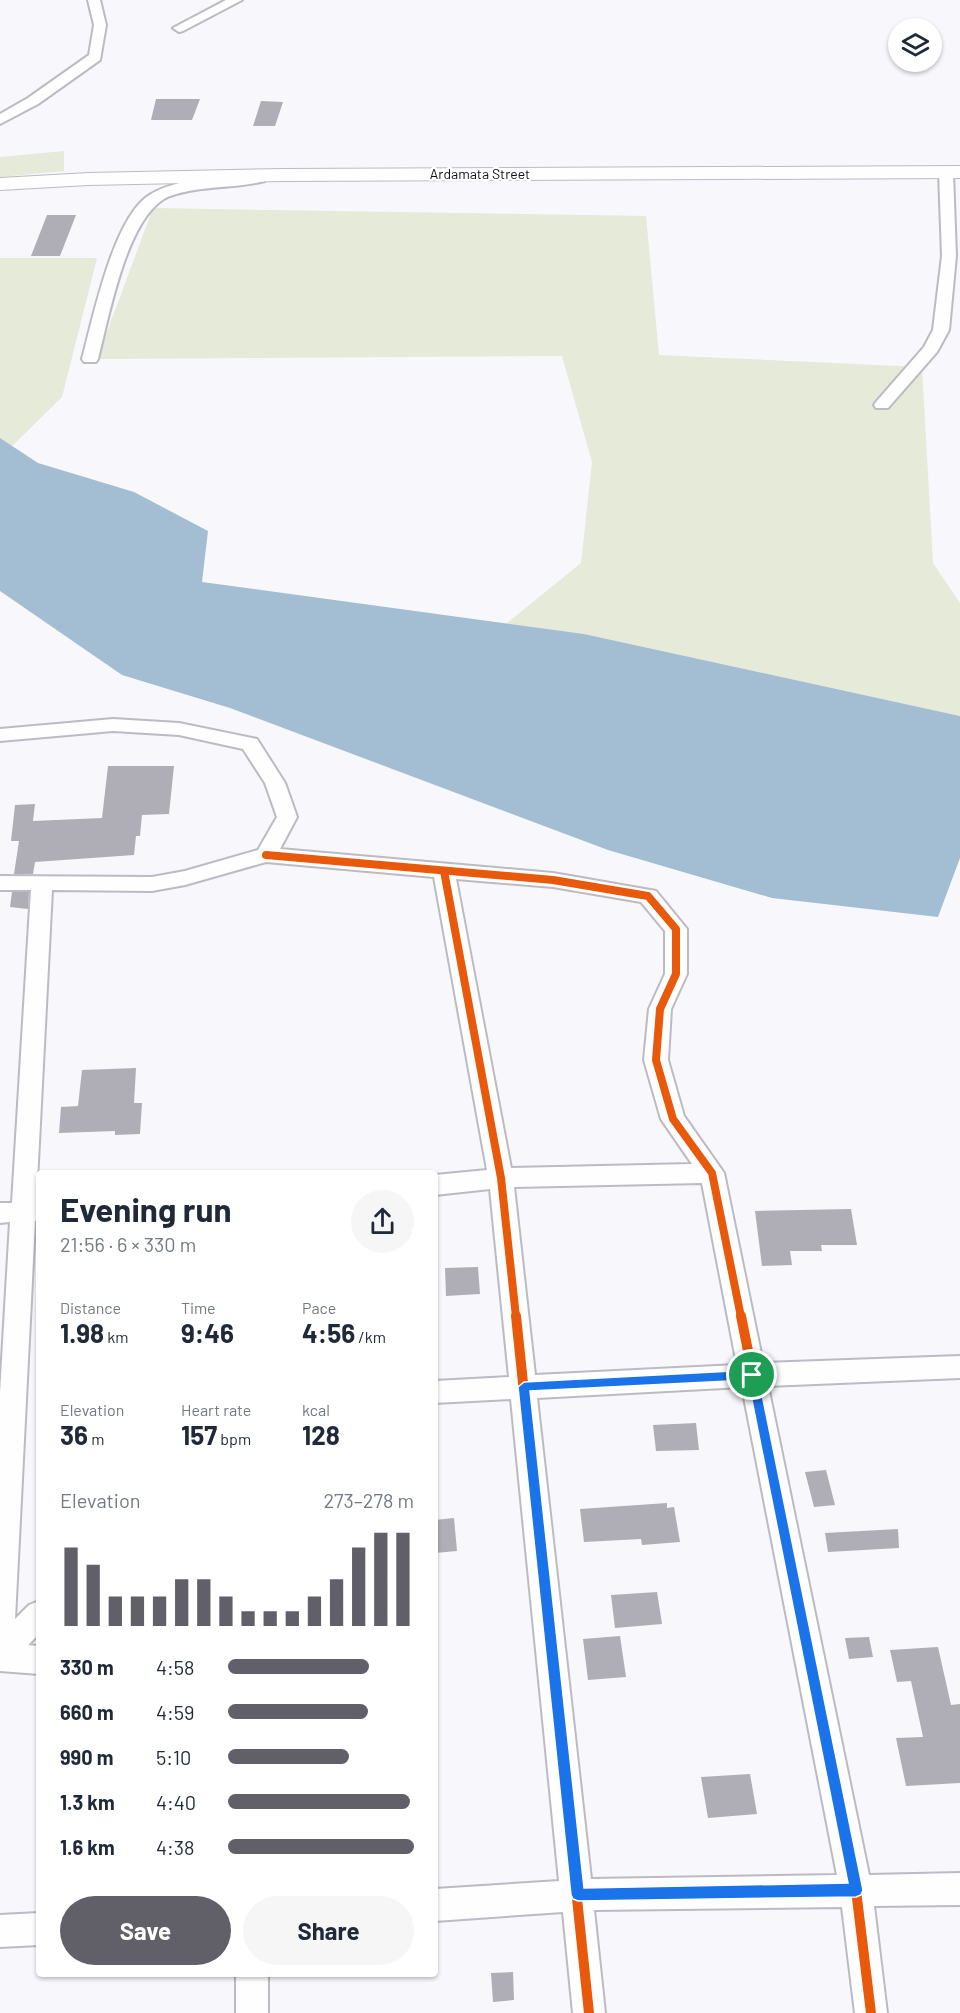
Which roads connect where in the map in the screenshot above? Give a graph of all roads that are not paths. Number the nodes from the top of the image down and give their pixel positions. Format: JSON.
{"nodes":[{"id":1,"x":94,"y":0,"type":"edge"},
{"id":2,"x":236,"y":0,"type":"edge"},
{"id":3,"x":179,"y":28,"type":"dead end"},
{"id":4,"x":0,"y":120,"type":"edge"},
{"id":5,"x":953,"y":172,"type":"edge"},
{"id":6,"x":282,"y":175,"type":"junction"},
{"id":7,"x":0,"y":184,"type":"edge"},
{"id":8,"x":955,"y":256,"type":"edge"},
{"id":9,"x":90,"y":359,"type":"dead end"},
{"id":10,"x":882,"y":405,"type":"dead end"},
{"id":11,"x":0,"y":735,"type":"edge"},
{"id":12,"x":266,"y":855,"type":"junction"},
{"id":13,"x":444,"y":871,"type":"junction"},
{"id":14,"x":42,"y":882,"type":"junction"},
{"id":15,"x":0,"y":883,"type":"edge"},
{"id":16,"x":712,"y":1173,"type":"junction"},
{"id":17,"x":501,"y":1178,"type":"junction"},
{"id":18,"x":438,"y":1185,"type":"edge"},
{"id":19,"x":21,"y":1212,"type":"edge"},
{"id":20,"x":960,"y":1367,"type":"edge"},
{"id":21,"x":752,"y":1375,"type":"junction"},
{"id":22,"x":524,"y":1387,"type":"junction"},
{"id":23,"x":438,"y":1392,"type":"edge"},
{"id":24,"x":36,"y":1617,"type":"edge"},
{"id":25,"x":0,"y":1626,"type":"edge"},
{"id":26,"x":0,"y":1656,"type":"edge"},
{"id":27,"x":36,"y":1660,"type":"edge"},
{"id":28,"x":960,"y":1889,"type":"edge"},
{"id":29,"x":856,"y":1890,"type":"junction"},
{"id":30,"x":578,"y":1895,"type":"junction"},
{"id":31,"x":438,"y":1905,"type":"edge"},
{"id":32,"x":36,"y":1929,"type":"edge"},
{"id":33,"x":0,"y":1931,"type":"edge"},
{"id":34,"x":252,"y":1977,"type":"edge"},
{"id":35,"x":252,"y":2013,"type":"edge"},
{"id":36,"x":589,"y":2013,"type":"edge"},
{"id":37,"x":871,"y":2013,"type":"edge"}],
"edges":[{"from":1,"to":4,"type":"street"},
{"from":2,"to":3,"type":"street"},
{"from":5,"to":6,"type":"main road","name":"Ardamata Street"},
{"from":5,"to":8,"type":"street"},
{"from":6,"to":7,"type":"main road","name":"Ardamata Street"},
{"from":6,"to":9,"type":"street"},
{"from":8,"to":10,"type":"street"},
{"from":11,"to":12,"type":"street"},
{"from":12,"to":13,"type":"street"},
{"from":12,"to":14,"type":"street"},
{"from":13,"to":16,"type":"street"},
{"from":13,"to":17,"type":"street"},
{"from":14,"to":15,"type":"street"},
{"from":14,"to":19,"type":"street"},
{"from":16,"to":17,"type":"street"},
{"from":16,"to":21,"type":"street"},
{"from":17,"to":18,"type":"street"},
{"from":17,"to":22,"type":"street"},
{"from":19,"to":25,"type":"street"},
{"from":20,"to":21,"type":"street"},
{"from":21,"to":22,"type":"street"},
{"from":21,"to":29,"type":"street"},
{"from":22,"to":23,"type":"street"},
{"from":22,"to":30,"type":"street"},
{"from":24,"to":26,"type":"street"},
{"from":26,"to":27,"type":"street"},
{"from":28,"to":29,"type":"street"},
{"from":29,"to":30,"type":"street"},
{"from":29,"to":37,"type":"street"},
{"from":30,"to":31,"type":"street"},
{"from":30,"to":36,"type":"street"},
{"from":32,"to":33,"type":"street"},
{"from":34,"to":35,"type":"street"}]}
